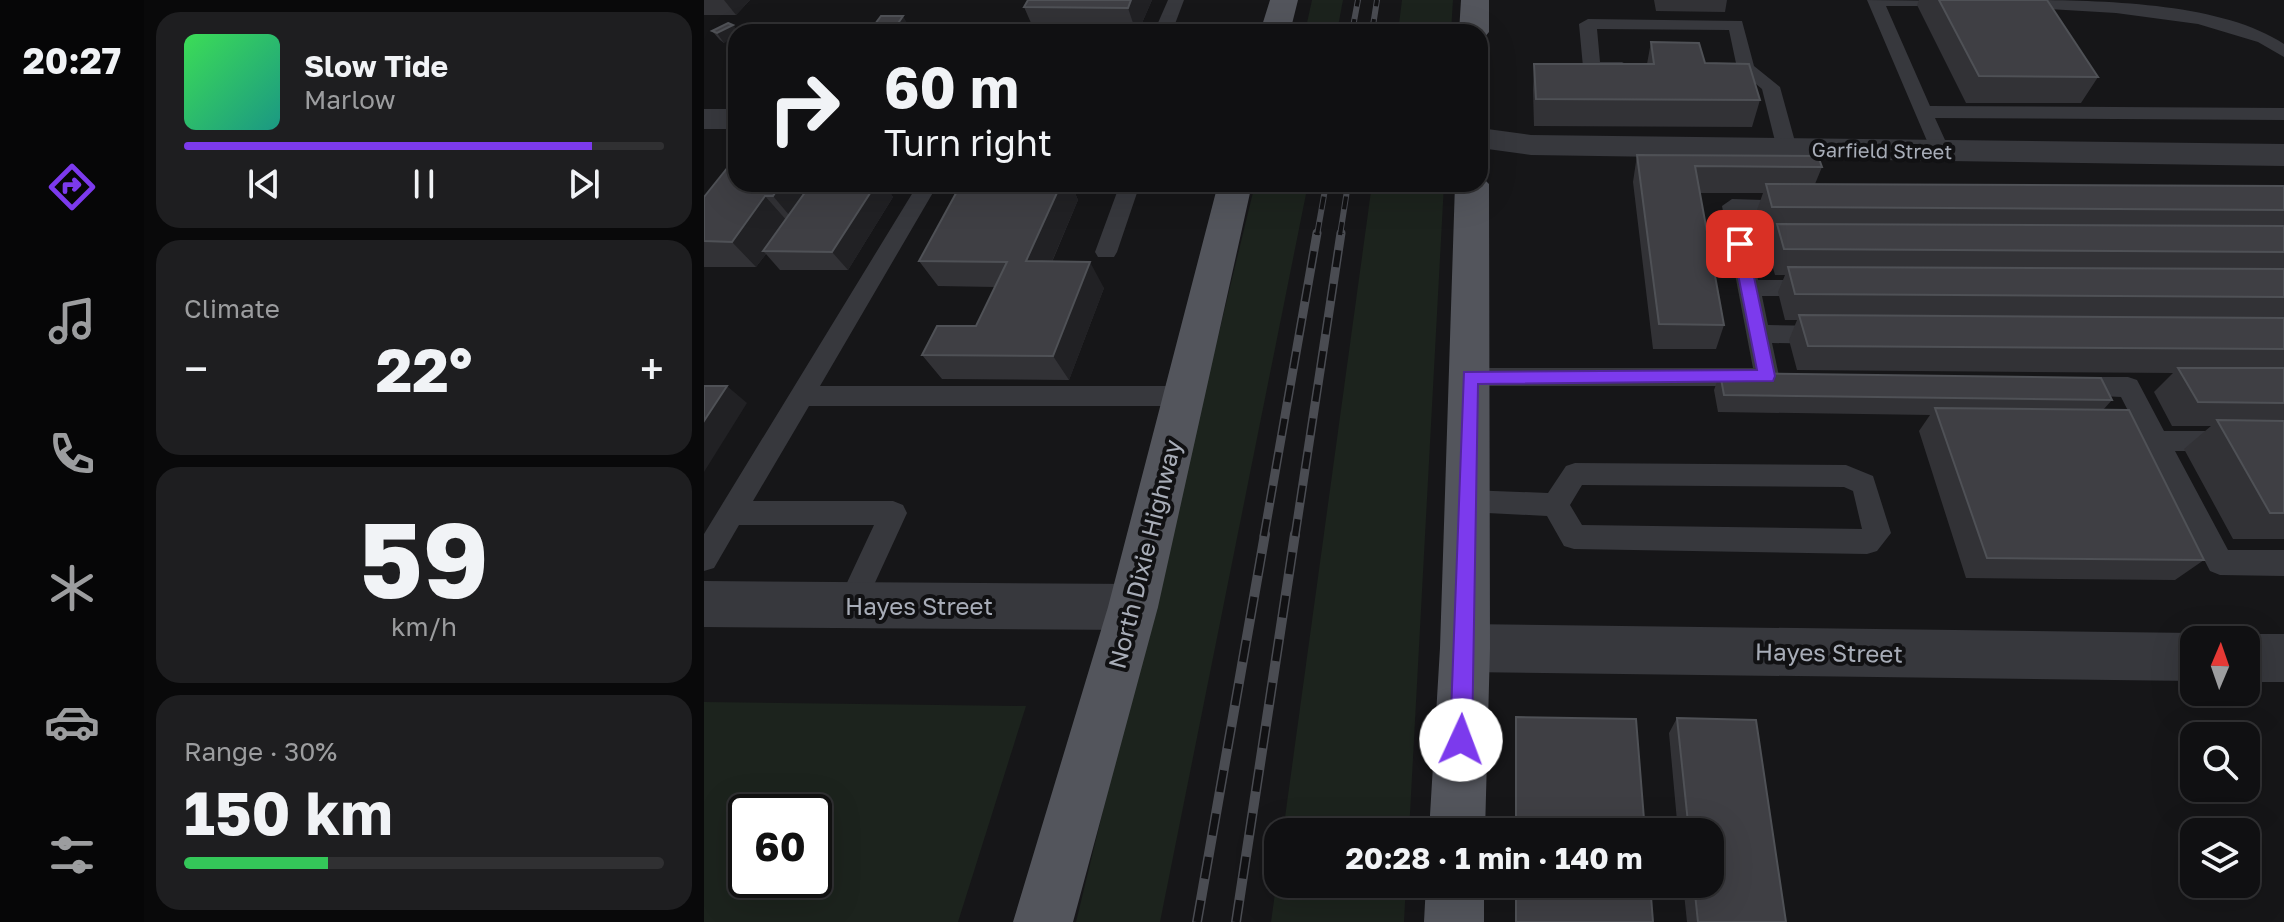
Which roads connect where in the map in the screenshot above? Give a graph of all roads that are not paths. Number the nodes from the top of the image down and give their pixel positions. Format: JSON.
{"nodes":[{"id":1,"x":1176,"y":0,"type":"edge"},
{"id":2,"x":1284,"y":0,"type":"edge"},
{"id":3,"x":1475,"y":0,"type":"edge"},
{"id":4,"x":1967,"y":2,"type":"edge"},
{"id":5,"x":1997,"y":2,"type":"edge"},
{"id":6,"x":1166,"y":24,"type":"edge"},
{"id":7,"x":1277,"y":24,"type":"edge"},
{"id":8,"x":1474,"y":24,"type":"edge"},
{"id":9,"x":2284,"y":52,"type":"edge"},
{"id":10,"x":1638,"y":67,"type":"edge"},
{"id":11,"x":1923,"y":112,"type":"junction"},
{"id":12,"x":2284,"y":114,"type":"edge"},
{"id":13,"x":704,"y":119,"type":"edge"},
{"id":14,"x":728,"y":119,"type":"edge"},
{"id":15,"x":1488,"y":139,"type":"edge"},
{"id":16,"x":1787,"y":149,"type":"junction"},
{"id":17,"x":1940,"y":151,"type":"junction"},
{"id":18,"x":2284,"y":155,"type":"edge"},
{"id":19,"x":923,"y":192,"type":"edge"},
{"id":20,"x":1127,"y":192,"type":"edge"},
{"id":21,"x":1233,"y":192,"type":"edge"},
{"id":22,"x":1472,"y":192,"type":"edge"},
{"id":23,"x":1811,"y":206,"type":"edge"},
{"id":24,"x":1740,"y":244,"type":"junction"},
{"id":25,"x":1833,"y":244,"type":"edge"},
{"id":26,"x":1106,"y":252,"type":"dead end"},
{"id":27,"x":1749,"y":288,"type":"junction"},
{"id":28,"x":1843,"y":288,"type":"edge"},
{"id":29,"x":1758,"y":334,"type":"junction"},
{"id":30,"x":1854,"y":335,"type":"edge"},
{"id":31,"x":1767,"y":376,"type":"junction"},
{"id":32,"x":1470,"y":377,"type":"junction"},
{"id":33,"x":1793,"y":383,"type":"edge"},
{"id":34,"x":2048,"y":386,"type":"edge"},
{"id":35,"x":2128,"y":387,"type":"junction"},
{"id":36,"x":2159,"y":387,"type":"dead end"},
{"id":37,"x":802,"y":396,"type":"junction"},
{"id":38,"x":1184,"y":396,"type":"junction"},
{"id":39,"x":2156,"y":441,"type":"junction"},
{"id":40,"x":2284,"y":441,"type":"edge"},
{"id":41,"x":1468,"y":501,"type":"junction"},
{"id":42,"x":1555,"y":505,"type":"junction"},
{"id":43,"x":731,"y":513,"type":"junction"},
{"id":44,"x":704,"y":559,"type":"edge"},
{"id":45,"x":2284,"y":563,"type":"edge"},
{"id":46,"x":704,"y":604,"type":"edge"},
{"id":47,"x":851,"y":604,"type":"junction"},
{"id":48,"x":1133,"y":607,"type":"junction"},
{"id":49,"x":1465,"y":648,"type":"junction"},
{"id":50,"x":2180,"y":657,"type":"edge"},
{"id":51,"x":2260,"y":658,"type":"edge"},
{"id":52,"x":2284,"y":658,"type":"edge"},
{"id":53,"x":1458,"y":818,"type":"edge"},
{"id":54,"x":1455,"y":898,"type":"edge"},
{"id":55,"x":1043,"y":922,"type":"edge"},
{"id":56,"x":1454,"y":922,"type":"edge"}],
"edges":[{"from":1,"to":6,"type":"lane"},
{"from":2,"to":7,"type":"main road"},
{"from":3,"to":8,"type":"main road"},
{"from":4,"to":11,"type":"lane"},
{"from":5,"to":9,"type":"lane"},
{"from":10,"to":16,"type":"lane"},
{"from":11,"to":12,"type":"lane"},
{"from":11,"to":17,"type":"lane"},
{"from":13,"to":14,"type":"street"},
{"from":15,"to":16,"type":"street","name":"Garfield Street"},
{"from":16,"to":17,"type":"street","name":"Garfield Street"},
{"from":17,"to":18,"type":"street","name":"Garfield Street"},
{"from":19,"to":37,"type":"lane"},
{"from":20,"to":26,"type":"lane"},
{"from":21,"to":38,"type":"main road","name":"North Dixie Highway"},
{"from":22,"to":32,"type":"main road"},
{"from":23,"to":24,"type":"lane"},
{"from":24,"to":25,"type":"lane"},
{"from":24,"to":27,"type":"lane"},
{"from":27,"to":28,"type":"lane"},
{"from":27,"to":29,"type":"lane"},
{"from":29,"to":30,"type":"lane"},
{"from":29,"to":31,"type":"lane"},
{"from":31,"to":32,"type":"lane"},
{"from":31,"to":33,"type":"lane"},
{"from":32,"to":41,"type":"main road"},
{"from":34,"to":35,"type":"lane"},
{"from":35,"to":36,"type":"lane"},
{"from":35,"to":39,"type":"lane"},
{"from":37,"to":38,"type":"lane"},
{"from":37,"to":43,"type":"lane"},
{"from":38,"to":48,"type":"main road","name":"North Dixie Highway"},
{"from":39,"to":40,"type":"lane"},
{"from":39,"to":45,"type":"lane"},
{"from":41,"to":42,"type":"lane"},
{"from":41,"to":49,"type":"main road"},
{"from":42,"to":42,"type":"lane"},
{"from":43,"to":44,"type":"lane"},
{"from":43,"to":47,"type":"lane"},
{"from":46,"to":47,"type":"street","name":"Hayes Street"},
{"from":47,"to":48,"type":"street","name":"Hayes Street"},
{"from":48,"to":55,"type":"main road","name":"North Dixie Highway"},
{"from":49,"to":50,"type":"street","name":"Hayes Street"},
{"from":49,"to":53,"type":"main road"},
{"from":51,"to":52,"type":"street"},
{"from":54,"to":56,"type":"main road"}]}
